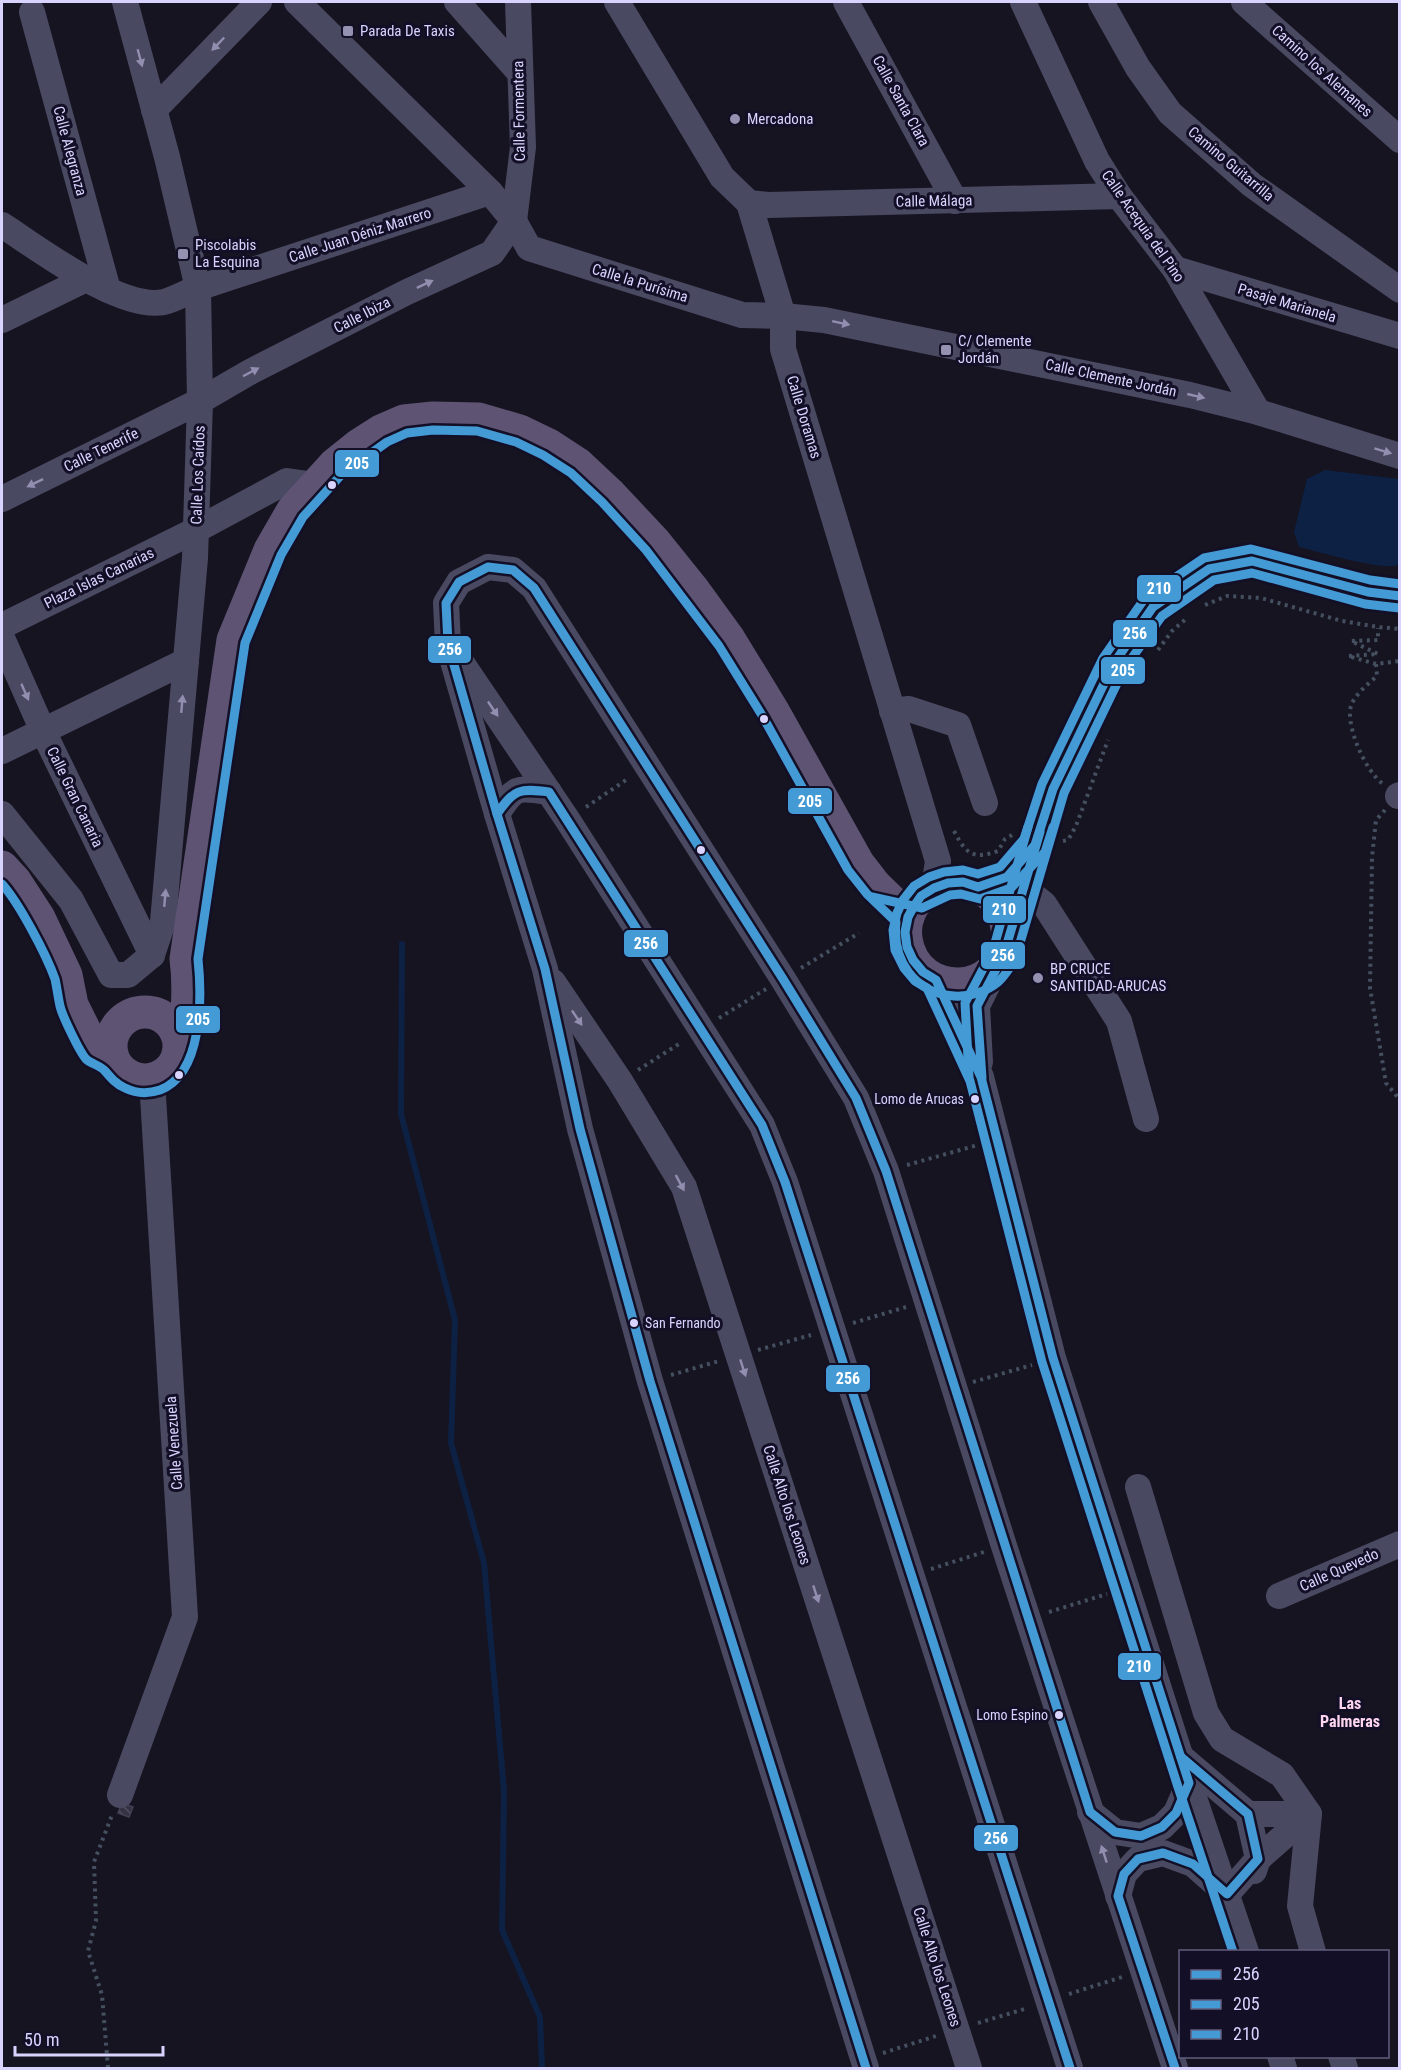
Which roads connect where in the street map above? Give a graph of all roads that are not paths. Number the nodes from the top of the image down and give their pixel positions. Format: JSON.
{"nodes":[{"id":1,"x":125,"y":2,"type":"edge"},
{"id":2,"x":259,"y":2,"type":"edge"},
{"id":3,"x":297,"y":2,"type":"edge"},
{"id":4,"x":457,"y":2,"type":"edge"},
{"id":5,"x":518,"y":2,"type":"edge"},
{"id":6,"x":617,"y":2,"type":"edge"},
{"id":7,"x":846,"y":2,"type":"edge"},
{"id":8,"x":1023,"y":2,"type":"edge"},
{"id":9,"x":1101,"y":2,"type":"edge"},
{"id":10,"x":1244,"y":2,"type":"edge"},
{"id":11,"x":32,"y":12,"type":"dead end"},
{"id":12,"x":519,"y":72,"type":"junction"},
{"id":13,"x":154,"y":110,"type":"junction"},
{"id":14,"x":1400,"y":140,"type":"edge"},
{"id":15,"x":490,"y":192,"type":"junction"},
{"id":16,"x":1119,"y":196,"type":"junction"},
{"id":17,"x":955,"y":201,"type":"junction"},
{"id":18,"x":749,"y":203,"type":"junction"},
{"id":19,"x":514,"y":221,"type":"junction"},
{"id":20,"x":2,"y":225,"type":"edge"},
{"id":21,"x":1175,"y":269,"type":"junction"},
{"id":22,"x":97,"y":284,"type":"junction"},
{"id":23,"x":198,"y":288,"type":"junction"},
{"id":24,"x":1400,"y":290,"type":"edge"},
{"id":25,"x":783,"y":316,"type":"junction"},
{"id":26,"x":2,"y":320,"type":"edge"},
{"id":27,"x":1400,"y":336,"type":"edge"},
{"id":28,"x":200,"y":401,"type":"junction"},
{"id":29,"x":1258,"y":411,"type":"junction"},
{"id":30,"x":1400,"y":456,"type":"edge"},
{"id":31,"x":315,"y":485,"type":"junction"},
{"id":32,"x":2,"y":499,"type":"edge"},
{"id":33,"x":196,"y":530,"type":"junction"},
{"id":34,"x":1400,"y":596,"type":"edge"},
{"id":35,"x":2,"y":626,"type":"edge"},
{"id":36,"x":2,"y":638,"type":"edge"},
{"id":37,"x":448,"y":644,"type":"junction"},
{"id":38,"x":186,"y":660,"type":"junction"},
{"id":39,"x":892,"y":711,"type":"junction"},
{"id":40,"x":43,"y":731,"type":"junction"},
{"id":41,"x":2,"y":751,"type":"edge"},
{"id":42,"x":549,"y":792,"type":"junction"},
{"id":43,"x":985,"y":803,"type":"dead end"},
{"id":44,"x":2,"y":814,"type":"edge"},
{"id":45,"x":497,"y":814,"type":"junction"},
{"id":46,"x":1035,"y":845,"type":"junction"},
{"id":47,"x":2,"y":867,"type":"edge"},
{"id":48,"x":1023,"y":887,"type":"junction"},
{"id":49,"x":940,"y":888,"type":"junction"},
{"id":50,"x":1006,"y":946,"type":"junction"},
{"id":51,"x":152,"y":955,"type":"junction"},
{"id":52,"x":186,"y":959,"type":"junction"},
{"id":53,"x":545,"y":969,"type":"junction"},
{"id":54,"x":66,"y":975,"type":"junction"},
{"id":55,"x":936,"y":980,"type":"junction"},
{"id":56,"x":131,"y":1015,"type":"junction"},
{"id":57,"x":180,"y":1045,"type":"junction"},
{"id":58,"x":112,"y":1060,"type":"junction"},
{"id":59,"x":981,"y":1077,"type":"junction"},
{"id":60,"x":152,"y":1080,"type":"junction"},
{"id":61,"x":1146,"y":1119,"type":"dead end"},
{"id":62,"x":1138,"y":1487,"type":"dead end"},
{"id":63,"x":1400,"y":1544,"type":"edge"},
{"id":64,"x":1279,"y":1596,"type":"dead end"},
{"id":65,"x":1181,"y":1757,"type":"junction"},
{"id":66,"x":1189,"y":1783,"type":"junction"},
{"id":67,"x":120,"y":1795,"type":"road end"},
{"id":68,"x":1090,"y":1812,"type":"junction"},
{"id":69,"x":1248,"y":1814,"type":"junction"},
{"id":70,"x":1309,"y":1814,"type":"junction"},
{"id":71,"x":1258,"y":1859,"type":"junction"},
{"id":72,"x":1227,"y":1894,"type":"junction"},
{"id":73,"x":1118,"y":1896,"type":"junction"},
{"id":74,"x":1242,"y":1940,"type":"edge"},
{"id":75,"x":1312,"y":1950,"type":"edge"},
{"id":76,"x":864,"y":2064,"type":"edge"},
{"id":77,"x":969,"y":2068,"type":"edge"},
{"id":78,"x":1070,"y":2068,"type":"edge"},
{"id":79,"x":1174,"y":2068,"type":"edge"}],
"edges":[{"from":1,"to":13,"type":"street","name":"Calle Los Caídos","one_way":true},
{"from":2,"to":13,"type":"street","one_way":true},
{"from":3,"to":15,"type":"street"},
{"from":4,"to":12,"type":"street"},
{"from":5,"to":12,"type":"street","name":"Calle Formentera"},
{"from":6,"to":18,"type":"street","name":"Calle Doramas"},
{"from":7,"to":17,"type":"street","name":"Calle Santa Clara"},
{"from":8,"to":16,"type":"street","name":"Calle Acequia del Pino"},
{"from":9,"to":24,"type":"street","name":"Camino Guitarrilla"},
{"from":10,"to":14,"type":"street","name":"Camino los Alemanes"},
{"from":11,"to":22,"type":"street","name":"Calle Alegranza"},
{"from":12,"to":19,"type":"street","name":"Calle Formentera"},
{"from":13,"to":23,"type":"street","name":"Calle Los Caídos"},
{"from":15,"to":19,"type":"street"},
{"from":15,"to":23,"type":"street","name":"Calle Juan Déniz Marrero"},
{"from":16,"to":17,"type":"street","name":"Calle Málaga"},
{"from":16,"to":21,"type":"street","name":"Calle Acequia del Pino"},
{"from":17,"to":18,"type":"street","name":"Calle Málaga"},
{"from":18,"to":25,"type":"street","name":"Calle Doramas"},
{"from":19,"to":25,"type":"street","name":"Calle la Purísima"},
{"from":28,"to":19,"type":"street","name":"Calle Ibiza","one_way":true},
{"from":20,"to":22,"type":"street","name":"Calle Juan Déniz Marrero"},
{"from":21,"to":27,"type":"street","name":"Pasaje Marianela"},
{"from":21,"to":29,"type":"street","name":"Calle Acequia del Pino"},
{"from":22,"to":23,"type":"street","name":"Calle Juan Déniz Marrero"},
{"from":22,"to":26,"type":"street"},
{"from":23,"to":28,"type":"street","name":"Calle Los Caídos"},
{"from":25,"to":29,"type":"street","name":"Calle Clemente Jordán","one_way":true},
{"from":25,"to":39,"type":"street","name":"Calle Doramas"},
{"from":28,"to":32,"type":"street","name":"Calle Tenerife","one_way":true},
{"from":28,"to":33,"type":"street","name":"Calle Los Caídos"},
{"from":29,"to":30,"type":"street","name":"Calle Clemente Jordán","one_way":true},
{"from":31,"to":33,"type":"street","name":"Plaza Islas Canarias"},
{"from":31,"to":49,"type":"main road"},
{"from":31,"to":52,"type":"main road"},
{"from":33,"to":35,"type":"street","name":"Plaza Islas Canarias"},
{"from":33,"to":38,"type":"street","name":"Calle Los Caídos"},
{"from":34,"to":46,"type":"main road"},
{"from":36,"to":40,"type":"street","name":"Calle Gran Canaria","one_way":true},
{"from":37,"to":42,"type":"street","one_way":true},
{"from":37,"to":45,"type":"street"},
{"from":37,"to":68,"type":"street"},
{"from":38,"to":40,"type":"street"},
{"from":51,"to":38,"type":"street","name":"Calle Los Caídos","one_way":true},
{"from":39,"to":43,"type":"street"},
{"from":39,"to":49,"type":"street","name":"Calle Doramas"},
{"from":40,"to":41,"type":"street"},
{"from":40,"to":51,"type":"street","name":"Calle Gran Canaria"},
{"from":42,"to":45,"type":"street"},
{"from":42,"to":78,"type":"street"},
{"from":44,"to":51,"type":"street"},
{"from":45,"to":53,"type":"street"},
{"from":46,"to":48,"type":"main road"},
{"from":46,"to":49,"type":"main road"},
{"from":47,"to":54,"type":"main road"},
{"from":48,"to":50,"type":"main road"},
{"from":48,"to":61,"type":"street"},
{"from":49,"to":50,"type":"main road"},
{"from":49,"to":55,"type":"main road"},
{"from":50,"to":55,"type":"main road"},
{"from":50,"to":59,"type":"street"},
{"from":52,"to":56,"type":"main road"},
{"from":52,"to":57,"type":"main road"},
{"from":53,"to":76,"type":"street"},
{"from":53,"to":77,"type":"street","name":"Calle Alto los Leones","one_way":true},
{"from":54,"to":56,"type":"main road"},
{"from":54,"to":58,"type":"main road"},
{"from":55,"to":59,"type":"street"},
{"from":56,"to":57,"type":"main road"},
{"from":56,"to":58,"type":"main road"},
{"from":57,"to":60,"type":"main road"},
{"from":58,"to":60,"type":"main road"},
{"from":59,"to":65,"type":"street"},
{"from":60,"to":67,"type":"street","name":"Calle Venezuela"},
{"from":62,"to":70,"type":"street"},
{"from":63,"to":64,"type":"street","name":"Calle Quevedo"},
{"from":65,"to":66,"type":"street"},
{"from":65,"to":69,"type":"street"},
{"from":66,"to":68,"type":"street"},
{"from":66,"to":72,"type":"street"},
{"from":73,"to":68,"type":"street","one_way":true},
{"from":69,"to":70,"type":"street"},
{"from":69,"to":71,"type":"street"},
{"from":70,"to":71,"type":"street"},
{"from":70,"to":75,"type":"street"},
{"from":71,"to":72,"type":"street"},
{"from":71,"to":74,"type":"street"},
{"from":72,"to":73,"type":"street"},
{"from":72,"to":74,"type":"street"},
{"from":73,"to":79,"type":"street"}]}
